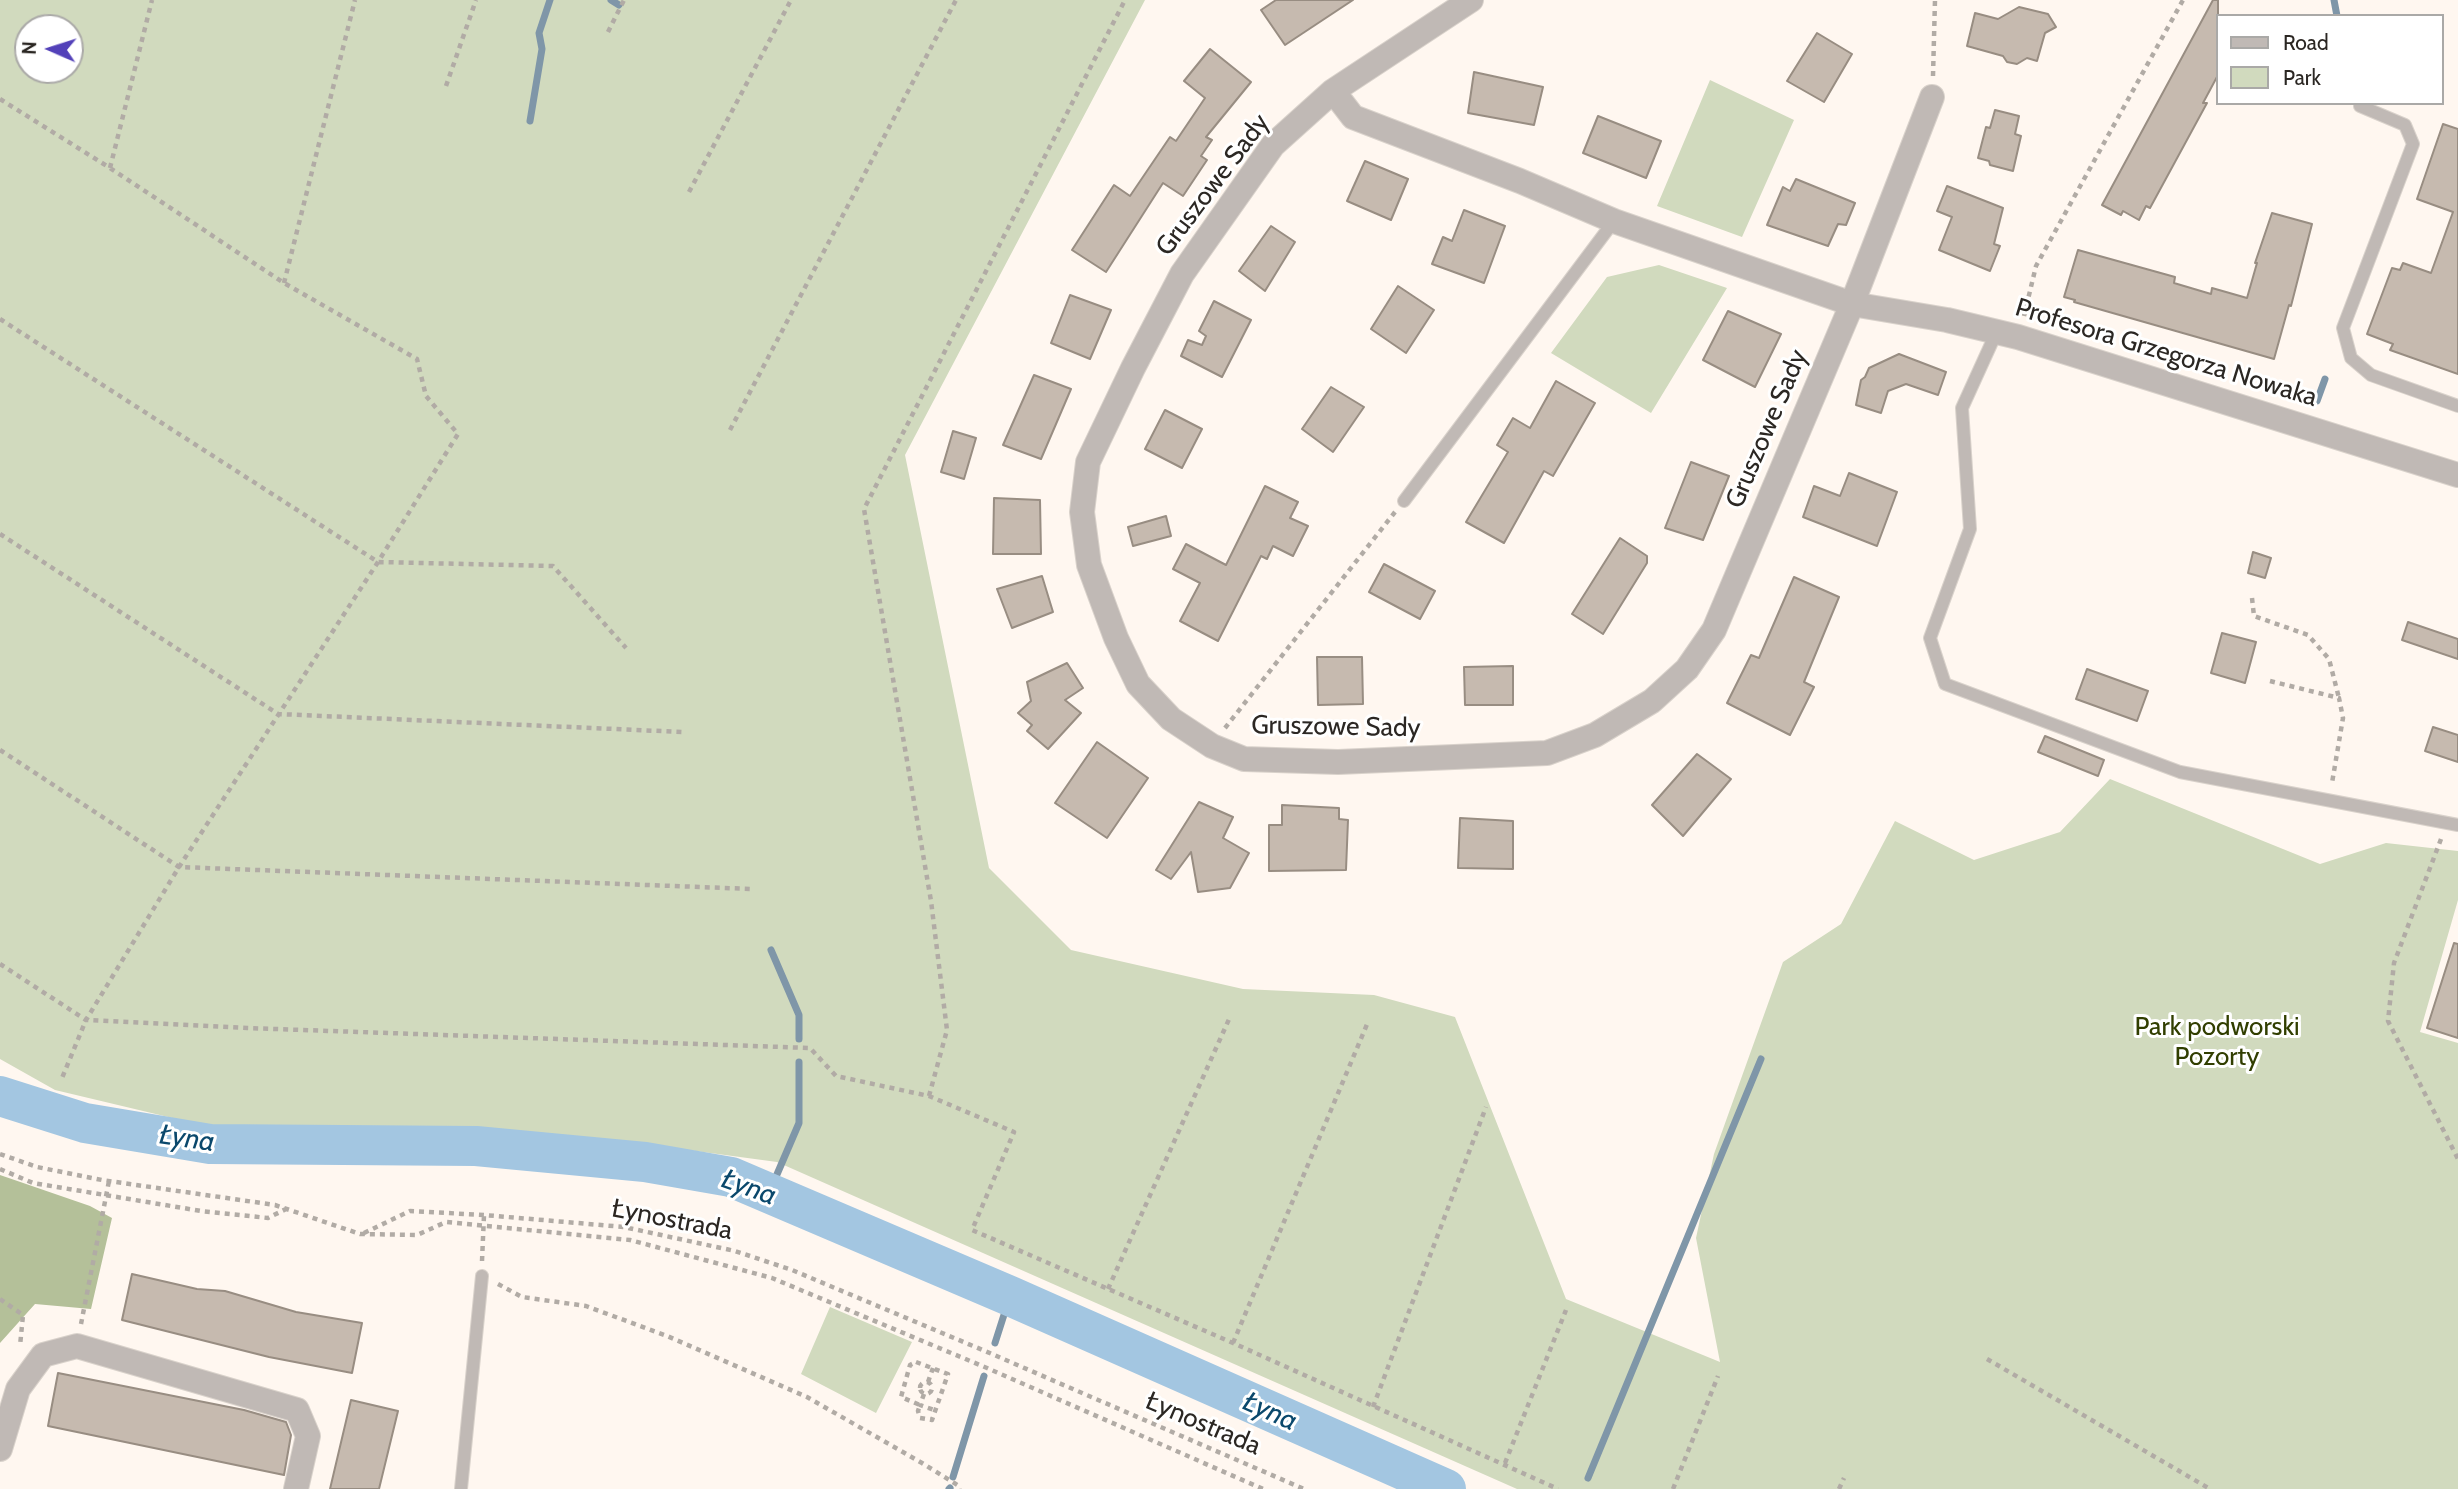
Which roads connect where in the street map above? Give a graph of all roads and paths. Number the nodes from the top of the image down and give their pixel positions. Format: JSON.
{"nodes":[{"id":1,"x":152,"y":0,"type":"edge"},
{"id":2,"x":355,"y":0,"type":"edge"},
{"id":3,"x":476,"y":0,"type":"edge"},
{"id":4,"x":624,"y":0,"type":"edge"},
{"id":5,"x":790,"y":0,"type":"edge"},
{"id":6,"x":956,"y":0,"type":"edge"},
{"id":7,"x":1125,"y":0,"type":"edge"},
{"id":8,"x":1471,"y":0,"type":"edge"},
{"id":9,"x":1935,"y":0,"type":"edge"},
{"id":10,"x":2183,"y":0,"type":"edge"},
{"id":11,"x":608,"y":32,"type":"dead end"},
{"id":12,"x":446,"y":86,"type":"dead end"},
{"id":13,"x":1333,"y":91,"type":"junction"},
{"id":14,"x":1932,"y":96,"type":"joint"},
{"id":15,"x":0,"y":99,"type":"edge"},
{"id":16,"x":2360,"y":106,"type":"dead end"},
{"id":17,"x":110,"y":168,"type":"junction"},
{"id":18,"x":689,"y":192,"type":"dead end"},
{"id":19,"x":1614,"y":221,"type":"junction"},
{"id":20,"x":284,"y":283,"type":"junction"},
{"id":21,"x":1852,"y":304,"type":"junction"},
{"id":22,"x":0,"y":319,"type":"edge"},
{"id":23,"x":2008,"y":334,"type":"junction"},
{"id":24,"x":2458,"y":406,"type":"edge"},
{"id":25,"x":730,"y":430,"type":"dead end"},
{"id":26,"x":2458,"y":475,"type":"edge"},
{"id":27,"x":1404,"y":501,"type":"joint"},
{"id":28,"x":0,"y":534,"type":"edge"},
{"id":29,"x":378,"y":562,"type":"junction"},
{"id":30,"x":2252,"y":598,"type":"dead end"},
{"id":31,"x":626,"y":648,"type":"dead end"},
{"id":32,"x":2270,"y":681,"type":"dead end"},
{"id":33,"x":2339,"y":698,"type":"junction"},
{"id":34,"x":278,"y":714,"type":"junction"},
{"id":35,"x":682,"y":732,"type":"dead end"},
{"id":36,"x":1212,"y":746,"type":"junction"},
{"id":37,"x":0,"y":750,"type":"edge"},
{"id":38,"x":2336,"y":801,"type":"junction"},
{"id":39,"x":2453,"y":824,"type":"edge"},
{"id":40,"x":179,"y":867,"type":"junction"},
{"id":41,"x":752,"y":890,"type":"dead end"},
{"id":42,"x":0,"y":964,"type":"edge"},
{"id":43,"x":1230,"y":1017,"type":"dead end"},
{"id":44,"x":86,"y":1020,"type":"junction"},
{"id":45,"x":1368,"y":1022,"type":"dead end"},
{"id":46,"x":62,"y":1078,"type":"dead end"},
{"id":47,"x":929,"y":1096,"type":"junction"},
{"id":48,"x":1486,"y":1107,"type":"dead end"},
{"id":49,"x":0,"y":1154,"type":"edge"},
{"id":50,"x":2458,"y":1159,"type":"edge"},
{"id":51,"x":0,"y":1169,"type":"edge"},
{"id":52,"x":109,"y":1181,"type":"junction"},
{"id":53,"x":108,"y":1195,"type":"junction"},
{"id":54,"x":286,"y":1209,"type":"junction"},
{"id":55,"x":484,"y":1215,"type":"junction"},
{"id":56,"x":484,"y":1227,"type":"junction"},
{"id":57,"x":360,"y":1234,"type":"junction"},
{"id":58,"x":481,"y":1276,"type":"junction"},
{"id":59,"x":1108,"y":1289,"type":"junction"},
{"id":60,"x":0,"y":1298,"type":"edge"},
{"id":61,"x":1566,"y":1310,"type":"dead end"},
{"id":62,"x":1234,"y":1343,"type":"junction"},
{"id":63,"x":77,"y":1346,"type":"junction"},
{"id":64,"x":20,"y":1352,"type":"dead end"},
{"id":65,"x":1987,"y":1359,"type":"dead end"},
{"id":66,"x":933,"y":1368,"type":"junction"},
{"id":67,"x":1718,"y":1376,"type":"dead end"},
{"id":68,"x":928,"y":1382,"type":"junction"},
{"id":69,"x":932,"y":1391,"type":"junction"},
{"id":70,"x":924,"y":1394,"type":"junction"},
{"id":71,"x":943,"y":1394,"type":"junction"},
{"id":72,"x":920,"y":1405,"type":"junction"},
{"id":73,"x":1373,"y":1407,"type":"junction"},
{"id":74,"x":937,"y":1411,"type":"junction"},
{"id":75,"x":0,"y":1449,"type":"edge"},
{"id":76,"x":1504,"y":1463,"type":"junction"},
{"id":77,"x":1844,"y":1478,"type":"dead end"},
{"id":78,"x":296,"y":1489,"type":"edge"},
{"id":79,"x":461,"y":1489,"type":"edge"},
{"id":80,"x":960,"y":1489,"type":"edge"},
{"id":81,"x":1263,"y":1489,"type":"edge"},
{"id":82,"x":1304,"y":1489,"type":"edge"},
{"id":83,"x":1558,"y":1489,"type":"edge"},
{"id":84,"x":1673,"y":1489,"type":"edge"},
{"id":85,"x":1839,"y":1489,"type":"edge"},
{"id":86,"x":2210,"y":1489,"type":"edge"}],
"edges":[{"from":1,"to":17,"type":"path"},
{"from":2,"to":20,"type":"path"},
{"from":3,"to":12,"type":"path"},
{"from":4,"to":11,"type":"path"},
{"from":5,"to":18,"type":"path"},
{"from":6,"to":25,"type":"path"},
{"from":7,"to":47,"type":"path"},
{"from":8,"to":13,"type":"street","name":"Gruszowe Sady"},
{"from":9,"to":14,"type":"path"},
{"from":10,"to":23,"type":"path"},
{"from":13,"to":19,"type":"street"},
{"from":13,"to":36,"type":"street","name":"Gruszowe Sady"},
{"from":14,"to":21,"type":"street","name":"Gruszowe Sady"},
{"from":15,"to":17,"type":"path"},
{"from":16,"to":24,"type":"lane"},
{"from":17,"to":20,"type":"path"},
{"from":19,"to":21,"type":"street"},
{"from":19,"to":27,"type":"lane"},
{"from":20,"to":29,"type":"path"},
{"from":21,"to":23,"type":"street","name":"Profesora Grzegorza Nowaka"},
{"from":21,"to":36,"type":"street","name":"Gruszowe Sady"},
{"from":22,"to":29,"type":"path"},
{"from":23,"to":26,"type":"street","name":"Profesora Grzegorza Nowaka"},
{"from":23,"to":38,"type":"lane"},
{"from":27,"to":36,"type":"path"},
{"from":28,"to":34,"type":"path"},
{"from":29,"to":31,"type":"path"},
{"from":29,"to":34,"type":"path"},
{"from":30,"to":33,"type":"path"},
{"from":32,"to":33,"type":"path"},
{"from":33,"to":38,"type":"path"},
{"from":34,"to":35,"type":"path"},
{"from":34,"to":40,"type":"path"},
{"from":37,"to":40,"type":"path"},
{"from":38,"to":39,"type":"lane"},
{"from":39,"to":50,"type":"path"},
{"from":40,"to":41,"type":"path"},
{"from":40,"to":44,"type":"path"},
{"from":42,"to":44,"type":"path"},
{"from":43,"to":59,"type":"path"},
{"from":44,"to":46,"type":"path"},
{"from":44,"to":47,"type":"path"},
{"from":45,"to":62,"type":"path"},
{"from":47,"to":59,"type":"path"},
{"from":48,"to":73,"type":"path"},
{"from":49,"to":52,"type":"path"},
{"from":51,"to":53,"type":"path"},
{"from":52,"to":53,"type":"path"},
{"from":52,"to":54,"type":"path"},
{"from":53,"to":54,"type":"path"},
{"from":53,"to":63,"type":"path"},
{"from":54,"to":57,"type":"path"},
{"from":55,"to":56,"type":"path"},
{"from":55,"to":57,"type":"path","name":"Łynostrada"},
{"from":55,"to":82,"type":"path","name":"Łynostrada"},
{"from":56,"to":57,"type":"path"},
{"from":56,"to":58,"type":"path"},
{"from":56,"to":81,"type":"path"},
{"from":58,"to":79,"type":"lane"},
{"from":58,"to":80,"type":"path"},
{"from":59,"to":62,"type":"path"},
{"from":60,"to":64,"type":"path"},
{"from":61,"to":76,"type":"path"},
{"from":62,"to":73,"type":"path"},
{"from":63,"to":75,"type":"street"},
{"from":63,"to":78,"type":"street"},
{"from":65,"to":86,"type":"path"},
{"from":66,"to":68,"type":"path"},
{"from":66,"to":71,"type":"path"},
{"from":66,"to":72,"type":"path"},
{"from":67,"to":84,"type":"path"},
{"from":68,"to":69,"type":"path"},
{"from":68,"to":70,"type":"path"},
{"from":69,"to":70,"type":"path"},
{"from":69,"to":71,"type":"path"},
{"from":70,"to":72,"type":"path"},
{"from":71,"to":74,"type":"path"},
{"from":72,"to":74,"type":"path"},
{"from":72,"to":74,"type":"path"},
{"from":73,"to":76,"type":"path"},
{"from":76,"to":83,"type":"path"},
{"from":77,"to":85,"type":"path"}]}
